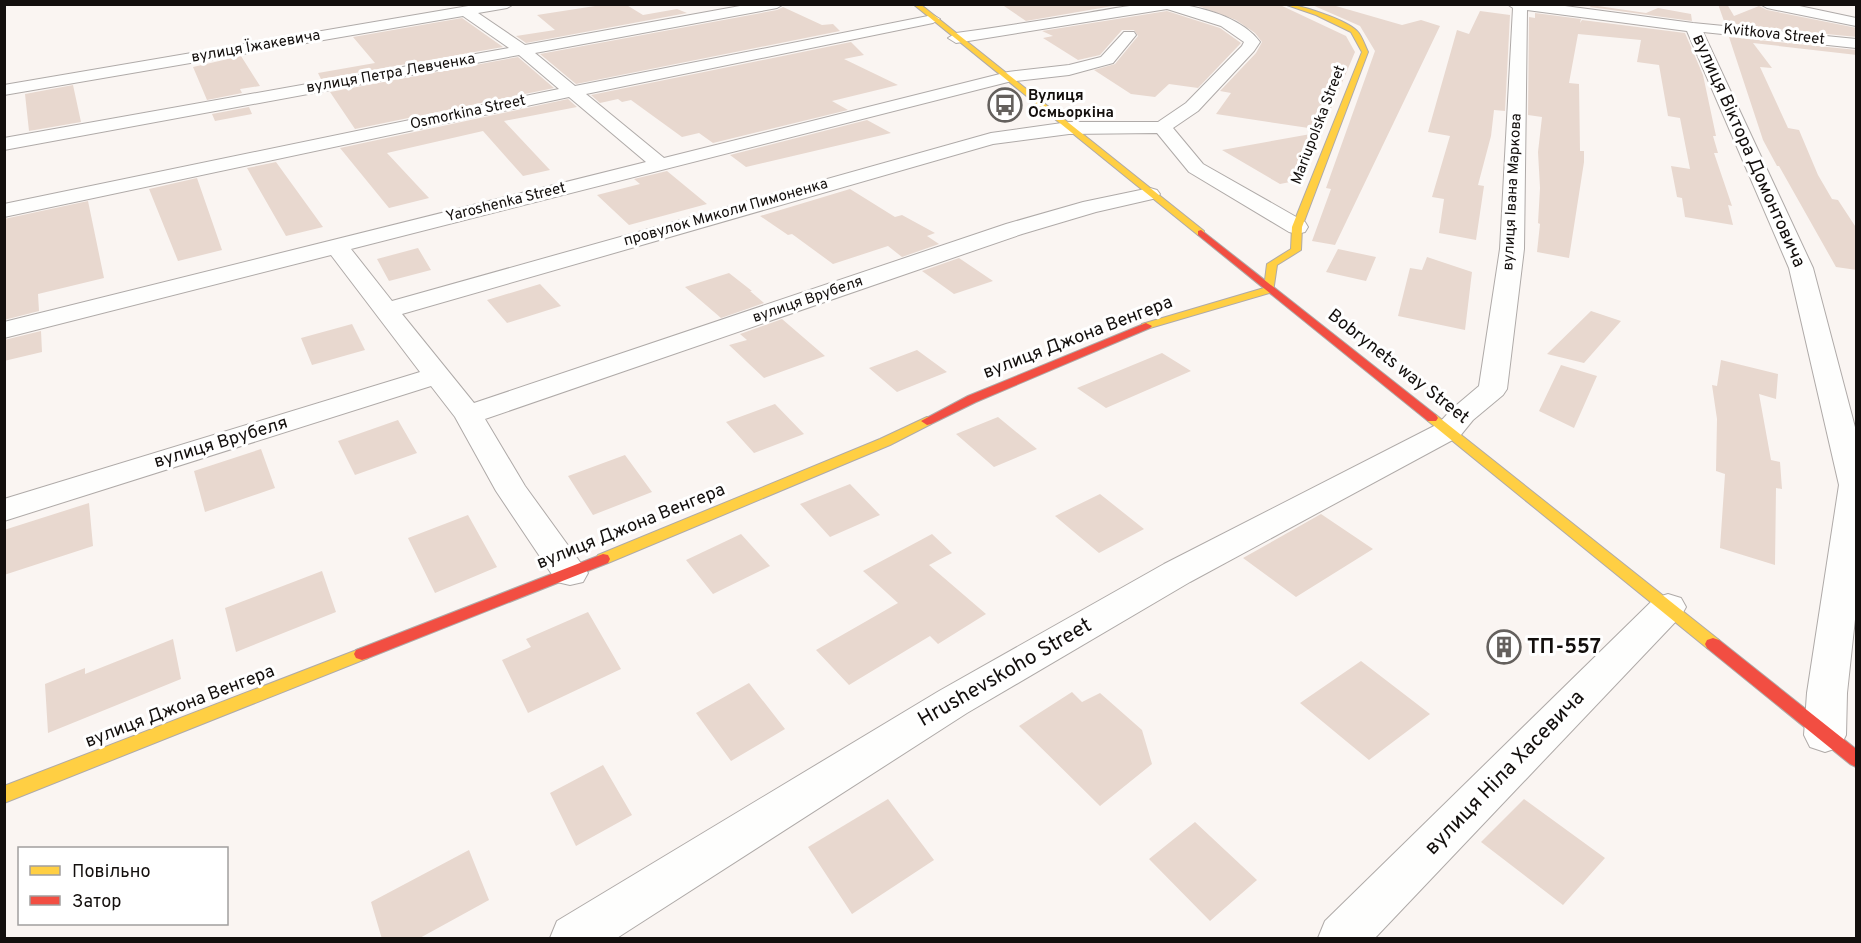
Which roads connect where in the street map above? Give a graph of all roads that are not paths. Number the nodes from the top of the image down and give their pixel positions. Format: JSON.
{"nodes":[{"id":1,"x":507,"y":4,"type":"edge"},
{"id":2,"x":777,"y":4,"type":"edge"},
{"id":3,"x":916,"y":4,"type":"edge"},
{"id":4,"x":1287,"y":4,"type":"edge"},
{"id":5,"x":1767,"y":4,"type":"edge"},
{"id":6,"x":1170,"y":5,"type":"edge"},
{"id":7,"x":1517,"y":5,"type":"edge"},
{"id":8,"x":466,"y":12,"type":"junction"},
{"id":9,"x":933,"y":19,"type":"junction"},
{"id":10,"x":1857,"y":22,"type":"edge"},
{"id":11,"x":1693,"y":27,"type":"junction"},
{"id":12,"x":1129,"y":35,"type":"dead end"},
{"id":13,"x":956,"y":38,"type":"junction"},
{"id":14,"x":1857,"y":43,"type":"edge"},
{"id":15,"x":522,"y":50,"type":"junction"},
{"id":16,"x":1008,"y":77,"type":"junction"},
{"id":17,"x":4,"y":90,"type":"edge"},
{"id":18,"x":574,"y":91,"type":"junction"},
{"id":19,"x":1162,"y":127,"type":"junction"},
{"id":20,"x":1069,"y":128,"type":"junction"},
{"id":21,"x":4,"y":144,"type":"edge"},
{"id":22,"x":660,"y":164,"type":"junction"},
{"id":23,"x":1150,"y":194,"type":"junction"},
{"id":24,"x":4,"y":211,"type":"edge"},
{"id":25,"x":1297,"y":227,"type":"junction"},
{"id":26,"x":336,"y":246,"type":"junction"},
{"id":27,"x":1269,"y":290,"type":"junction"},
{"id":28,"x":385,"y":311,"type":"junction"},
{"id":29,"x":4,"y":330,"type":"edge"},
{"id":30,"x":438,"y":375,"type":"junction"},
{"id":31,"x":468,"y":415,"type":"junction"},
{"id":32,"x":1449,"y":430,"type":"junction"},
{"id":33,"x":4,"y":510,"type":"edge"},
{"id":34,"x":570,"y":573,"type":"junction"},
{"id":35,"x":1668,"y":607,"type":"junction"},
{"id":36,"x":1845,"y":653,"type":"edge"},
{"id":37,"x":1825,"y":735,"type":"junction"},
{"id":38,"x":1857,"y":759,"type":"edge"},
{"id":39,"x":4,"y":795,"type":"edge"},
{"id":40,"x":574,"y":939,"type":"edge"},
{"id":41,"x":1342,"y":939,"type":"edge"}],
"edges":[{"from":1,"to":8,"type":"street","name":"вулиця Їжакевича"},
{"from":2,"to":15,"type":"street","name":"вулиця Петра Левченка"},
{"from":3,"to":9,"type":"street","name":"Bobrynets way Street"},
{"from":4,"to":25,"type":"street","name":"Mariupolska Street"},
{"from":5,"to":10,"type":"street"},
{"from":6,"to":13,"type":"street"},
{"from":6,"to":19,"type":"street"},
{"from":7,"to":11,"type":"street","name":"Kvitkova Street"},
{"from":7,"to":32,"type":"street","name":"вулиця Івана Маркова"},
{"from":8,"to":15,"type":"street"},
{"from":8,"to":17,"type":"street","name":"вулиця Їжакевича"},
{"from":9,"to":13,"type":"street","name":"Bobrynets way Street"},
{"from":9,"to":18,"type":"street","name":"Osmorkina Street"},
{"from":11,"to":14,"type":"street","name":"Kvitkova Street"},
{"from":11,"to":36,"type":"street","name":"вулиця Віктора Домонтовича"},
{"from":12,"to":16,"type":"street","name":"Yaroshenka Street"},
{"from":13,"to":16,"type":"street","name":"Bobrynets way Street"},
{"from":15,"to":18,"type":"street"},
{"from":15,"to":21,"type":"street","name":"вулиця Петра Левченка"},
{"from":16,"to":20,"type":"street","name":"Bobrynets way Street"},
{"from":16,"to":22,"type":"street","name":"Yaroshenka Street"},
{"from":18,"to":22,"type":"street"},
{"from":18,"to":24,"type":"street","name":"Osmorkina Street"},
{"from":19,"to":20,"type":"street","name":"провулок Миколи Пимоненка"},
{"from":19,"to":25,"type":"street"},
{"from":20,"to":23,"type":"street","name":"Bobrynets way Street"},
{"from":20,"to":28,"type":"street","name":"провулок Миколи Пимоненка"},
{"from":22,"to":26,"type":"street","name":"Yaroshenka Street"},
{"from":23,"to":27,"type":"street","name":"Bobrynets way Street"},
{"from":23,"to":31,"type":"street","name":"вулиця Врубеля"},
{"from":25,"to":27,"type":"street","name":"Mariupolska Street"},
{"from":26,"to":28,"type":"street"},
{"from":26,"to":29,"type":"street","name":"Yaroshenka Street"},
{"from":27,"to":32,"type":"street","name":"Bobrynets way Street"},
{"from":27,"to":34,"type":"street","name":"вулиця Джона Венгера"},
{"from":28,"to":30,"type":"street"},
{"from":30,"to":31,"type":"street"},
{"from":30,"to":33,"type":"street","name":"вулиця Врубеля"},
{"from":31,"to":34,"type":"street"},
{"from":32,"to":35,"type":"street","name":"Bobrynets way Street"},
{"from":32,"to":40,"type":"street","name":"Hrushevskoho Street"},
{"from":34,"to":39,"type":"street","name":"вулиця Джона Венгера"},
{"from":35,"to":37,"type":"street","name":"Bobrynets way Street"},
{"from":35,"to":41,"type":"street","name":"вулиця Ніла Хасевича"},
{"from":36,"to":37,"type":"street","name":"вулиця Віктора Домонтовича"},
{"from":37,"to":38,"type":"street","name":"Bobrynets way Street"}]}
